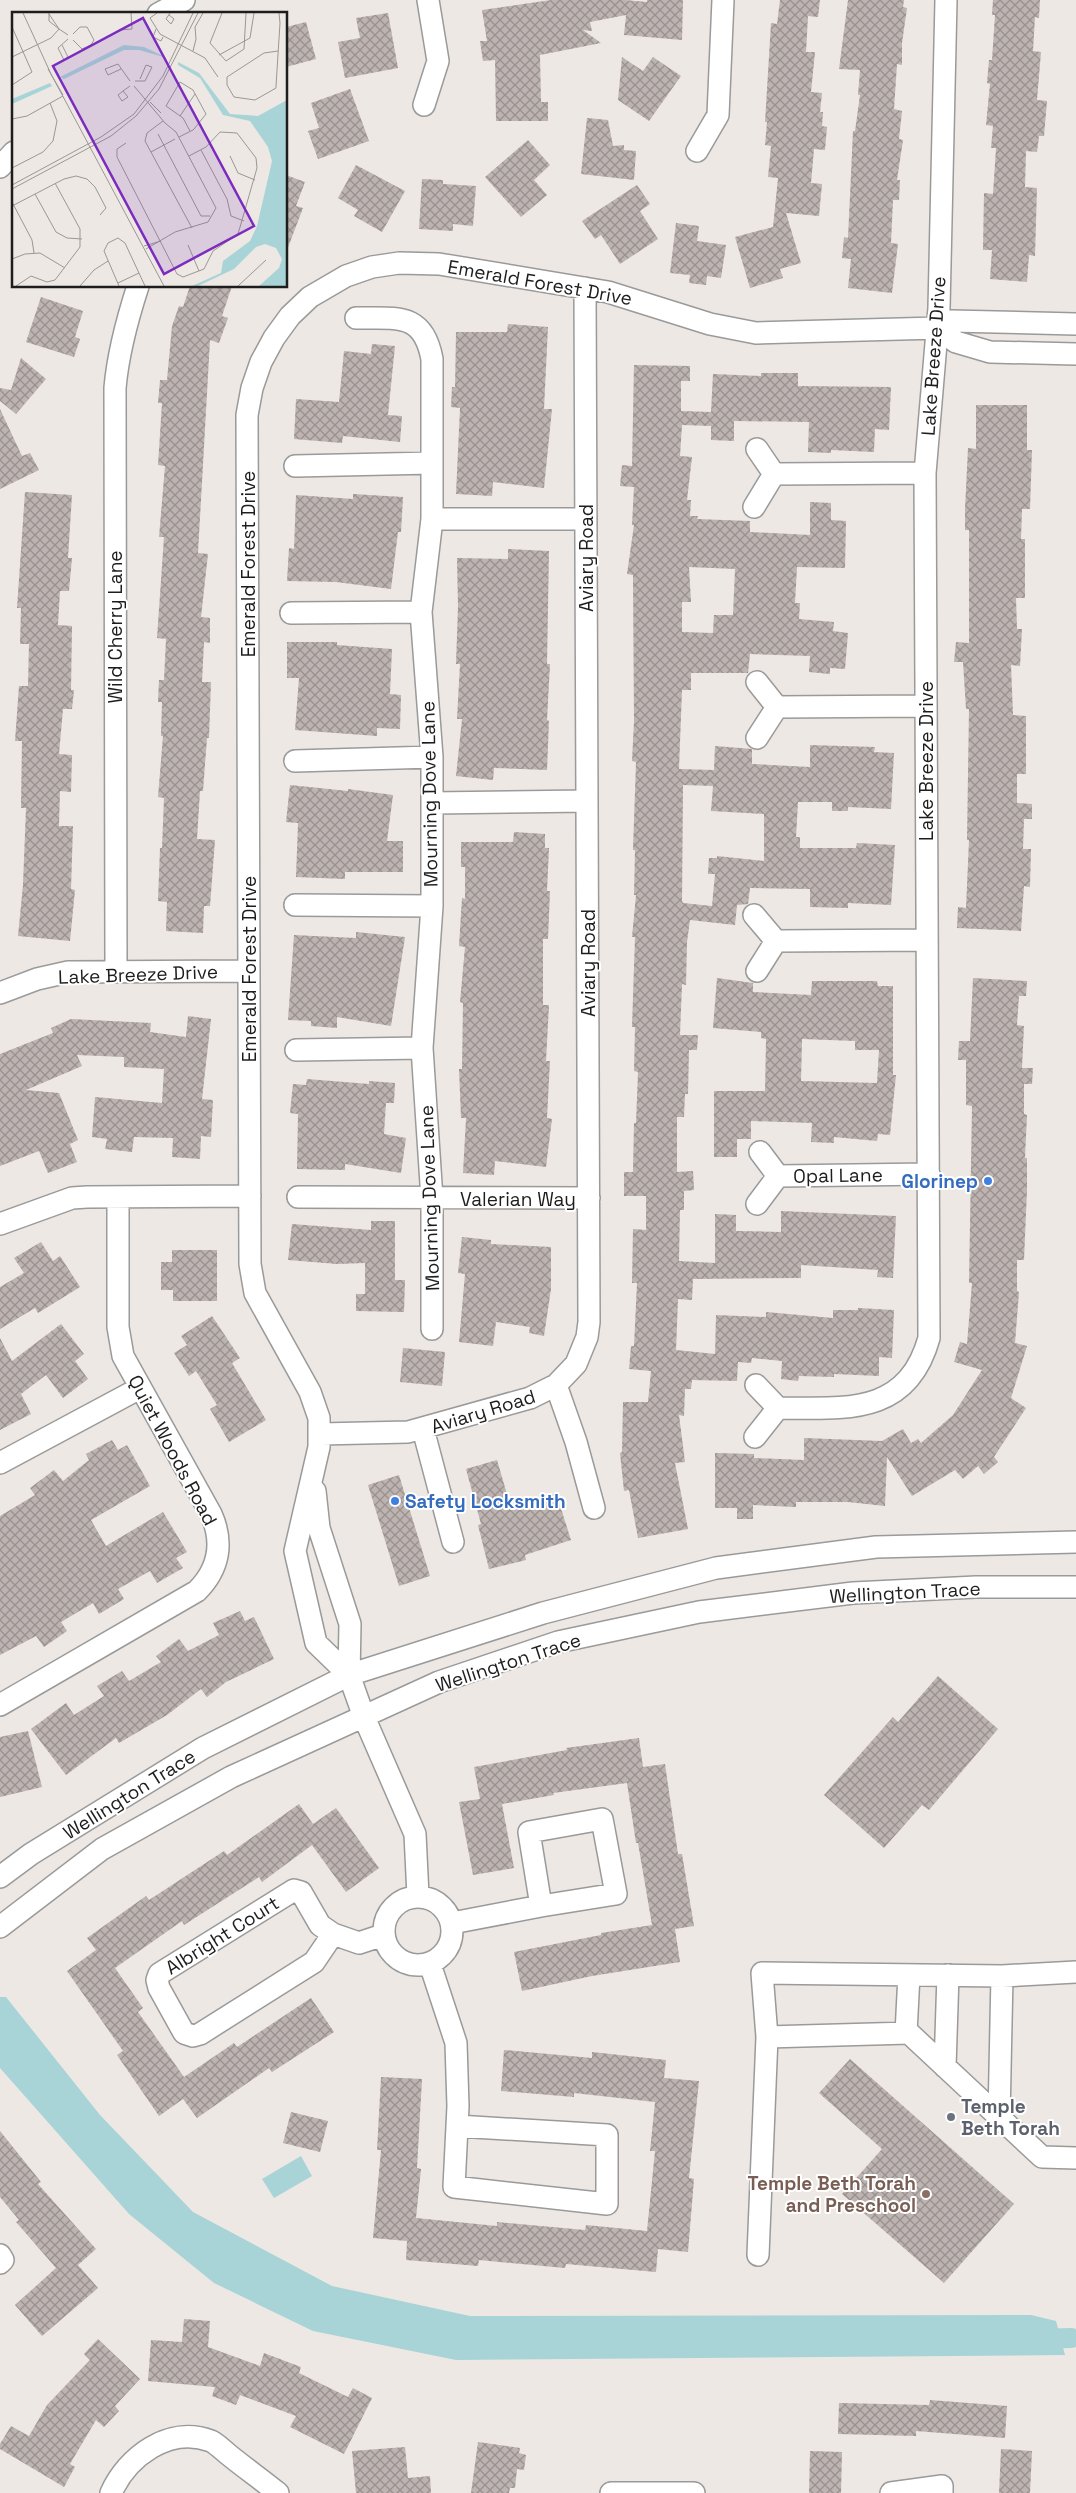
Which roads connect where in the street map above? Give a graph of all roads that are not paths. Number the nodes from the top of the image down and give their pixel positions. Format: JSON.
{"nodes":[{"id":1,"x":184,"y":0,"type":"edge"},
{"id":2,"x":428,"y":0,"type":"edge"},
{"id":3,"x":723,"y":0,"type":"edge"},
{"id":4,"x":946,"y":0,"type":"edge"},
{"id":5,"x":162,"y":12,"type":"edge"},
{"id":6,"x":424,"y":105,"type":"dead end"},
{"id":7,"x":697,"y":151,"type":"dead end"},
{"id":8,"x":12,"y":154,"type":"edge"},
{"id":9,"x":0,"y":167,"type":"edge"},
{"id":10,"x":137,"y":288,"type":"edge"},
{"id":11,"x":585,"y":288,"type":"junction"},
{"id":12,"x":356,"y":318,"type":"dead end"},
{"id":13,"x":1076,"y":324,"type":"edge"},
{"id":14,"x":937,"y":328,"type":"junction"},
{"id":15,"x":1076,"y":354,"type":"edge"},
{"id":16,"x":757,"y":450,"type":"dead end"},
{"id":17,"x":432,"y":463,"type":"junction"},
{"id":18,"x":295,"y":466,"type":"dead end"},
{"id":19,"x":925,"y":473,"type":"junction"},
{"id":20,"x":774,"y":474,"type":"junction"},
{"id":21,"x":754,"y":507,"type":"dead end"},
{"id":22,"x":586,"y":519,"type":"junction"},
{"id":23,"x":432,"y":520,"type":"junction"},
{"id":24,"x":292,"y":612,"type":"dead end"},
{"id":25,"x":420,"y":612,"type":"junction"},
{"id":26,"x":757,"y":682,"type":"dead end"},
{"id":27,"x":926,"y":706,"type":"junction"},
{"id":28,"x":777,"y":707,"type":"junction"},
{"id":29,"x":758,"y":738,"type":"dead end"},
{"id":30,"x":432,"y":757,"type":"junction"},
{"id":31,"x":295,"y":760,"type":"dead end"},
{"id":32,"x":587,"y":802,"type":"junction"},
{"id":33,"x":432,"y":803,"type":"junction"},
{"id":34,"x":295,"y":905,"type":"dead end"},
{"id":35,"x":432,"y":906,"type":"junction"},
{"id":36,"x":754,"y":915,"type":"dead end"},
{"id":37,"x":926,"y":940,"type":"junction"},
{"id":38,"x":776,"y":941,"type":"junction"},
{"id":39,"x":116,"y":971,"type":"junction"},
{"id":40,"x":249,"y":971,"type":"junction"},
{"id":41,"x":757,"y":971,"type":"dead end"},
{"id":42,"x":0,"y":993,"type":"edge"},
{"id":43,"x":422,"y":1048,"type":"junction"},
{"id":44,"x":296,"y":1050,"type":"dead end"},
{"id":45,"x":760,"y":1152,"type":"dead end"},
{"id":46,"x":929,"y":1174,"type":"junction"},
{"id":47,"x":778,"y":1176,"type":"junction"},
{"id":48,"x":250,"y":1196,"type":"junction"},
{"id":49,"x":118,"y":1197,"type":"junction"},
{"id":50,"x":298,"y":1197,"type":"dead end"},
{"id":51,"x":589,"y":1198,"type":"junction"},
{"id":52,"x":432,"y":1199,"type":"junction"},
{"id":53,"x":757,"y":1204,"type":"dead end"},
{"id":54,"x":0,"y":1224,"type":"edge"},
{"id":55,"x":432,"y":1329,"type":"dead end"},
{"id":56,"x":556,"y":1385,"type":"junction"},
{"id":57,"x":756,"y":1386,"type":"dead end"},
{"id":58,"x":140,"y":1388,"type":"junction"},
{"id":59,"x":778,"y":1408,"type":"junction"},
{"id":60,"x":423,"y":1429,"type":"junction"},
{"id":61,"x":320,"y":1434,"type":"junction"},
{"id":62,"x":755,"y":1437,"type":"dead end"},
{"id":63,"x":0,"y":1463,"type":"edge"},
{"id":64,"x":313,"y":1476,"type":"junction"},
{"id":65,"x":594,"y":1508,"type":"dead end"},
{"id":66,"x":453,"y":1542,"type":"dead end"},
{"id":67,"x":1076,"y":1542,"type":"edge"},
{"id":68,"x":1076,"y":1587,"type":"edge"},
{"id":69,"x":349,"y":1675,"type":"junction"},
{"id":70,"x":0,"y":1705,"type":"edge"},
{"id":71,"x":364,"y":1717,"type":"junction"},
{"id":72,"x":0,"y":1877,"type":"edge"},
{"id":73,"x":418,"y":1896,"type":"junction"},
{"id":74,"x":541,"y":1906,"type":"junction"},
{"id":75,"x":452,"y":1923,"type":"junction"},
{"id":76,"x":0,"y":1927,"type":"edge"},
{"id":77,"x":333,"y":1934,"type":"junction"},
{"id":78,"x":383,"y":1935,"type":"junction"},
{"id":79,"x":430,"y":1964,"type":"junction"},
{"id":80,"x":1076,"y":1972,"type":"edge"},
{"id":81,"x":909,"y":1975,"type":"junction"},
{"id":82,"x":948,"y":1975,"type":"junction"},
{"id":83,"x":1002,"y":1976,"type":"junction"},
{"id":84,"x":906,"y":2033,"type":"junction"},
{"id":85,"x":767,"y":2037,"type":"junction"},
{"id":86,"x":945,"y":2067,"type":"junction"},
{"id":87,"x":1000,"y":2117,"type":"junction"},
{"id":88,"x":458,"y":2126,"type":"junction"},
{"id":89,"x":1076,"y":2158,"type":"edge"},
{"id":90,"x":758,"y":2254,"type":"dead end"},
{"id":91,"x":0,"y":2255,"type":"edge"},
{"id":92,"x":0,"y":2263,"type":"edge"},
{"id":93,"x":111,"y":2493,"type":"edge"},
{"id":94,"x":278,"y":2493,"type":"edge"},
{"id":95,"x":612,"y":2493,"type":"edge"},
{"id":96,"x":694,"y":2493,"type":"edge"},
{"id":97,"x":890,"y":2493,"type":"edge"},
{"id":98,"x":942,"y":2493,"type":"edge"}],
"edges":[{"from":1,"to":5,"type":"street"},
{"from":2,"to":6,"type":"street"},
{"from":3,"to":7,"type":"street"},
{"from":4,"to":14,"type":"street","name":"Lake Breeze Drive"},
{"from":8,"to":9,"type":"street"},
{"from":10,"to":39,"type":"street","name":"Wild Cherry Lane"},
{"from":11,"to":14,"type":"street","name":"Emerald Forest Drive"},
{"from":11,"to":22,"type":"street","name":"Aviary Road"},
{"from":11,"to":40,"type":"street","name":"Emerald Forest Drive"},
{"from":12,"to":17,"type":"street","name":"Mourning Dove Lane"},
{"from":13,"to":14,"type":"street","name":"Emerald Forest Drive"},
{"from":14,"to":15,"type":"street"},
{"from":14,"to":19,"type":"street","name":"Lake Breeze Drive"},
{"from":16,"to":20,"type":"street"},
{"from":17,"to":18,"type":"street"},
{"from":17,"to":23,"type":"street","name":"Mourning Dove Lane"},
{"from":19,"to":20,"type":"street"},
{"from":19,"to":27,"type":"street","name":"Lake Breeze Drive"},
{"from":20,"to":21,"type":"street"},
{"from":22,"to":23,"type":"street"},
{"from":22,"to":32,"type":"street","name":"Aviary Road"},
{"from":23,"to":25,"type":"street","name":"Mourning Dove Lane"},
{"from":24,"to":25,"type":"street"},
{"from":25,"to":30,"type":"street","name":"Mourning Dove Lane"},
{"from":26,"to":28,"type":"street"},
{"from":27,"to":28,"type":"street"},
{"from":27,"to":37,"type":"street","name":"Lake Breeze Drive"},
{"from":28,"to":29,"type":"street"},
{"from":30,"to":31,"type":"street"},
{"from":30,"to":33,"type":"street","name":"Mourning Dove Lane"},
{"from":32,"to":33,"type":"street"},
{"from":32,"to":51,"type":"street","name":"Aviary Road"},
{"from":33,"to":35,"type":"street","name":"Mourning Dove Lane"},
{"from":34,"to":35,"type":"street"},
{"from":35,"to":43,"type":"street","name":"Mourning Dove Lane"},
{"from":36,"to":38,"type":"street"},
{"from":37,"to":38,"type":"street"},
{"from":37,"to":46,"type":"street","name":"Lake Breeze Drive"},
{"from":38,"to":41,"type":"street"},
{"from":39,"to":40,"type":"street","name":"Lake Breeze Drive"},
{"from":39,"to":42,"type":"street","name":"Lake Breeze Drive"},
{"from":40,"to":48,"type":"street","name":"Emerald Forest Drive"},
{"from":43,"to":44,"type":"street"},
{"from":43,"to":52,"type":"street","name":"Mourning Dove Lane"},
{"from":45,"to":47,"type":"street"},
{"from":46,"to":47,"type":"street","name":"Opal Lane"},
{"from":46,"to":59,"type":"street","name":"Lake Breeze Drive"},
{"from":47,"to":53,"type":"street"},
{"from":48,"to":49,"type":"street"},
{"from":48,"to":61,"type":"street","name":"Emerald Forest Drive"},
{"from":49,"to":54,"type":"street"},
{"from":49,"to":58,"type":"street","name":"Quiet Woods Road"},
{"from":50,"to":52,"type":"street","name":"Valerian Way"},
{"from":51,"to":52,"type":"street","name":"Valerian Way"},
{"from":51,"to":56,"type":"street","name":"Aviary Road"},
{"from":52,"to":55,"type":"street","name":"Mourning Dove Lane"},
{"from":56,"to":60,"type":"street","name":"Aviary Road"},
{"from":56,"to":65,"type":"street"},
{"from":57,"to":59,"type":"street"},
{"from":58,"to":63,"type":"street"},
{"from":58,"to":70,"type":"street","name":"Quiet Woods Road"},
{"from":59,"to":62,"type":"street"},
{"from":60,"to":61,"type":"street","name":"Aviary Road"},
{"from":60,"to":66,"type":"street"},
{"from":61,"to":64,"type":"street","name":"Emerald Forest Drive"},
{"from":64,"to":69,"type":"street","name":"Emerald Forest Drive"},
{"from":64,"to":69,"type":"street","name":"Emerald Forest Drive"},
{"from":67,"to":69,"type":"street","name":"Wellington Trace"},
{"from":68,"to":71,"type":"street","name":"Wellington Trace"},
{"from":69,"to":71,"type":"street","name":"Emerald Forest Drive"},
{"from":69,"to":72,"type":"street","name":"Wellington Trace"},
{"from":71,"to":73,"type":"street","name":"Emerald Forest Drive"},
{"from":71,"to":76,"type":"street","name":"Wellington Trace"},
{"from":73,"to":75,"type":"street"},
{"from":73,"to":78,"type":"street"},
{"from":74,"to":74,"type":"street"},
{"from":74,"to":75,"type":"street"},
{"from":75,"to":79,"type":"street"},
{"from":77,"to":77,"type":"street","name":"Albright Court"},
{"from":77,"to":78,"type":"street","name":"Albright Court"},
{"from":78,"to":79,"type":"street"},
{"from":79,"to":88,"type":"street"},
{"from":80,"to":83,"type":"street"},
{"from":81,"to":82,"type":"street"},
{"from":81,"to":84,"type":"street"},
{"from":81,"to":85,"type":"street"},
{"from":82,"to":83,"type":"street"},
{"from":82,"to":86,"type":"street"},
{"from":83,"to":87,"type":"street"},
{"from":84,"to":85,"type":"street"},
{"from":84,"to":86,"type":"street"},
{"from":85,"to":90,"type":"street"},
{"from":86,"to":87,"type":"street"},
{"from":87,"to":89,"type":"street"},
{"from":88,"to":88,"type":"street"},
{"from":91,"to":92,"type":"street"},
{"from":93,"to":94,"type":"street"},
{"from":95,"to":96,"type":"street"},
{"from":97,"to":98,"type":"street"}]}
